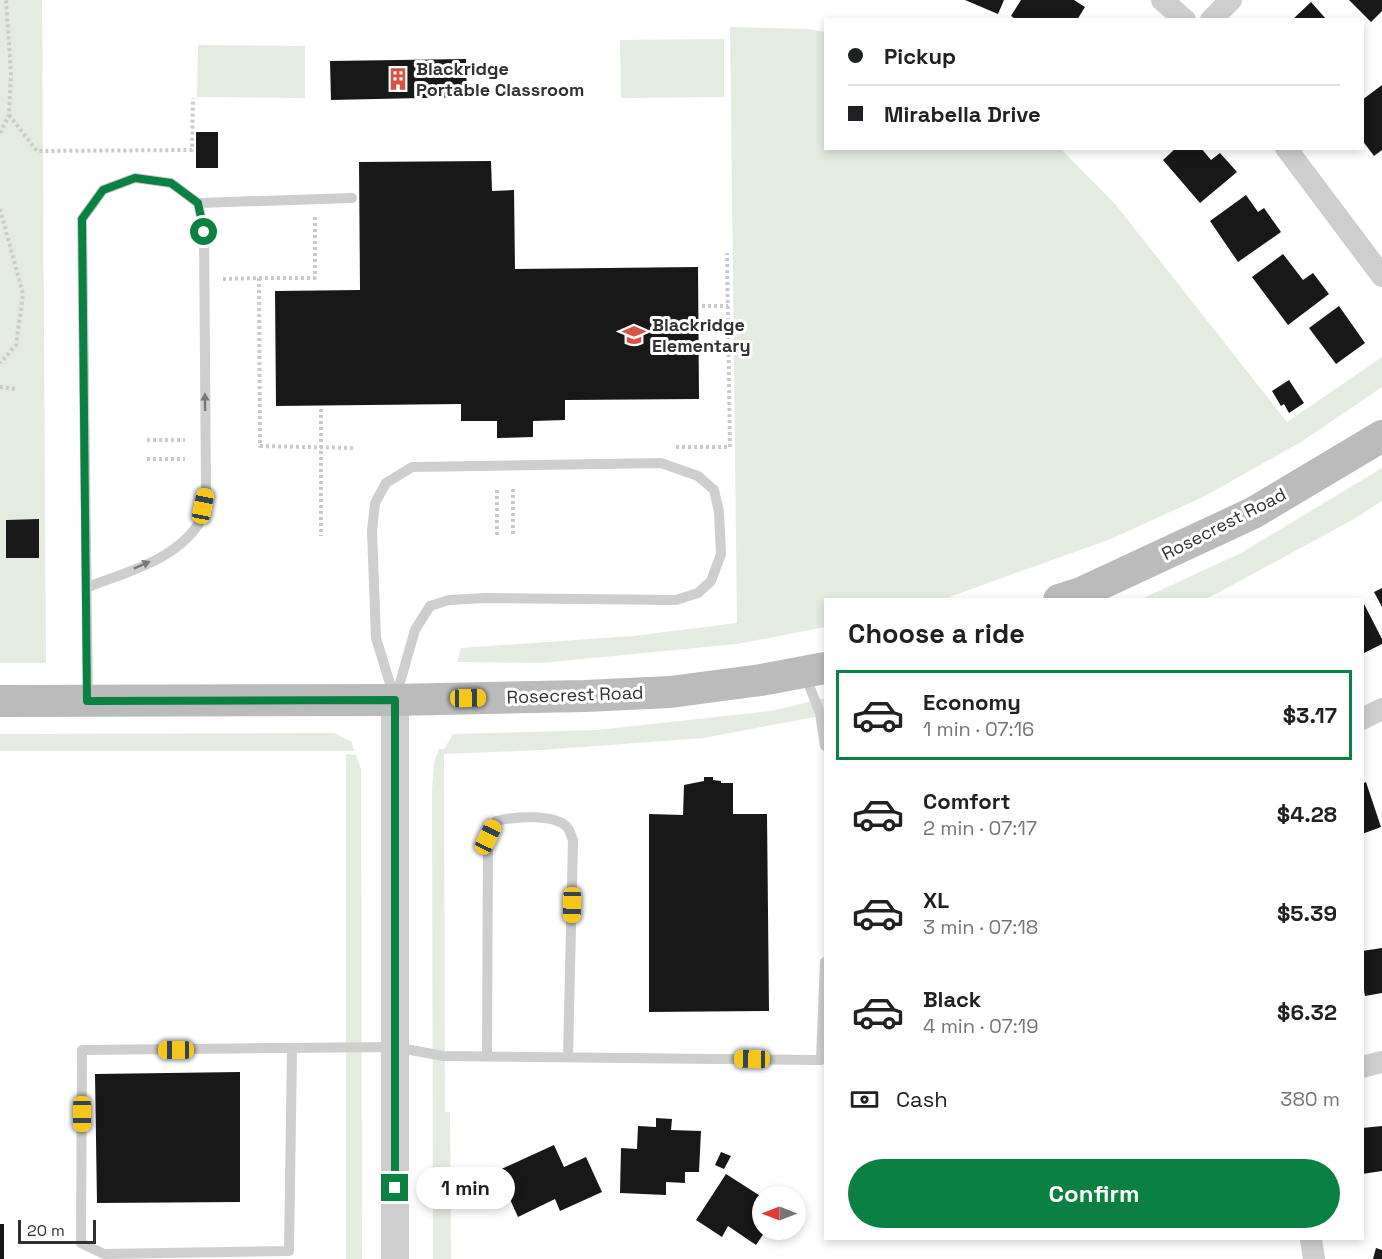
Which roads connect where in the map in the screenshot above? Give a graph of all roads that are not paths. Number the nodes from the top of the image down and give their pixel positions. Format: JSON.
{"nodes":[{"id":1,"x":1162,"y":0,"type":"edge"},
{"id":2,"x":1231,"y":0,"type":"edge"},
{"id":3,"x":1183,"y":18,"type":"edge"},
{"id":4,"x":1213,"y":18,"type":"edge"},
{"id":5,"x":1288,"y":150,"type":"edge"},
{"id":6,"x":352,"y":198,"type":"dead end"},
{"id":7,"x":198,"y":203,"type":"junction"},
{"id":8,"x":1382,"y":276,"type":"edge"},
{"id":9,"x":1382,"y":436,"type":"edge"},
{"id":10,"x":87,"y":587,"type":"junction"},
{"id":11,"x":1066,"y":598,"type":"edge"},
{"id":12,"x":814,"y":670,"type":"edge"},
{"id":13,"x":395,"y":700,"type":"junction"},
{"id":14,"x":0,"y":701,"type":"edge"},
{"id":15,"x":87,"y":701,"type":"junction"},
{"id":16,"x":1382,"y":709,"type":"edge"},
{"id":17,"x":1364,"y":718,"type":"edge"},
{"id":18,"x":824,"y":739,"type":"edge"},
{"id":19,"x":824,"y":1018,"type":"edge"},
{"id":20,"x":395,"y":1047,"type":"junction"},
{"id":21,"x":292,"y":1050,"type":"junction"},
{"id":22,"x":487,"y":1056,"type":"junction"},
{"id":23,"x":568,"y":1057,"type":"junction"},
{"id":24,"x":823,"y":1060,"type":"edge"},
{"id":25,"x":1382,"y":1062,"type":"edge"},
{"id":26,"x":1364,"y":1066,"type":"edge"},
{"id":27,"x":1311,"y":1240,"type":"edge"},
{"id":28,"x":395,"y":1259,"type":"edge"},
{"id":29,"x":1314,"y":1259,"type":"edge"}],
"edges":[{"from":1,"to":3,"type":"street"},
{"from":2,"to":4,"type":"street"},
{"from":5,"to":8,"type":"street"},
{"from":6,"to":7,"type":"lane"},
{"from":10,"to":7,"type":"lane","one_way":true},
{"from":7,"to":10,"type":"lane"},
{"from":9,"to":11,"type":"main road","name":"Rosecrest Road"},
{"from":10,"to":15,"type":"lane"},
{"from":12,"to":13,"type":"main road","name":"Rosecrest Road"},
{"from":12,"to":18,"type":"lane"},
{"from":13,"to":13,"type":"lane"},
{"from":13,"to":15,"type":"main road","name":"Rosecrest Road"},
{"from":13,"to":20,"type":"street"},
{"from":14,"to":15,"type":"main road","name":"Rosecrest Road"},
{"from":16,"to":17,"type":"street"},
{"from":19,"to":24,"type":"lane"},
{"from":20,"to":21,"type":"lane"},
{"from":20,"to":22,"type":"lane"},
{"from":20,"to":28,"type":"street"},
{"from":21,"to":21,"type":"lane"},
{"from":22,"to":23,"type":"lane"},
{"from":22,"to":23,"type":"lane"},
{"from":23,"to":24,"type":"lane"},
{"from":25,"to":26,"type":"street"},
{"from":27,"to":29,"type":"street"}]}
